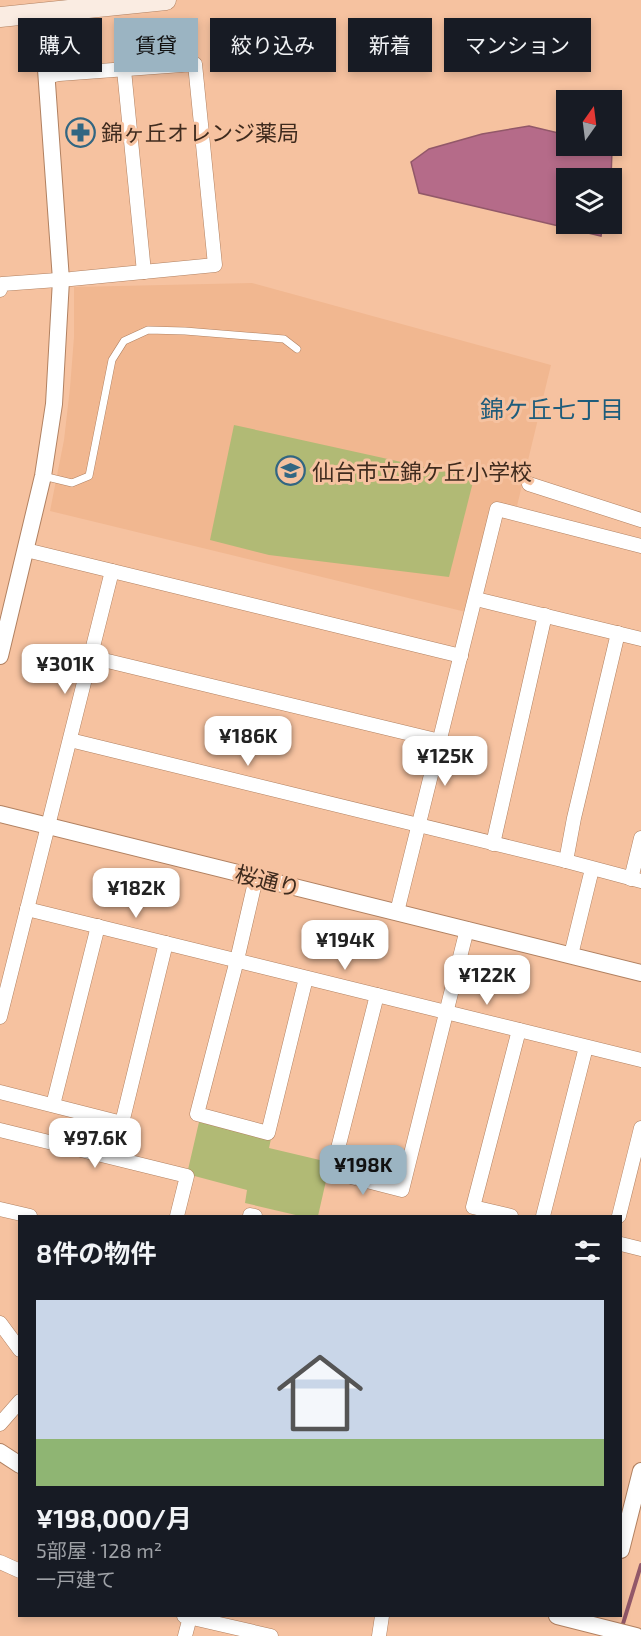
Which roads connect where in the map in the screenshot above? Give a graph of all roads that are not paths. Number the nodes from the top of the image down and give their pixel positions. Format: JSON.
{"nodes":[{"id":1,"x":166,"y":0,"type":"edge"},
{"id":2,"x":42,"y":13,"type":"junction"},
{"id":3,"x":0,"y":17,"type":"edge"},
{"id":4,"x":114,"y":71,"type":"edge"},
{"id":5,"x":124,"y":72,"type":"edge"},
{"id":6,"x":196,"y":72,"type":"edge"},
{"id":7,"x":46,"y":77,"type":"junction"},
{"id":8,"x":144,"y":272,"type":"junction"},
{"id":9,"x":62,"y":280,"type":"junction"},
{"id":10,"x":0,"y":290,"type":"edge"},
{"id":11,"x":297,"y":349,"type":"dead end"},
{"id":12,"x":43,"y":476,"type":"junction"},
{"id":13,"x":529,"y":484,"type":"dead end"},
{"id":14,"x":641,"y":520,"type":"edge"},
{"id":15,"x":641,"y":546,"type":"edge"},
{"id":16,"x":26,"y":549,"type":"junction"},
{"id":17,"x":112,"y":571,"type":"junction"},
{"id":18,"x":476,"y":599,"type":"junction"},
{"id":19,"x":545,"y":615,"type":"junction"},
{"id":20,"x":618,"y":633,"type":"junction"},
{"id":21,"x":641,"y":639,"type":"edge"},
{"id":22,"x":0,"y":656,"type":"edge"},
{"id":23,"x":461,"y":656,"type":"junction"},
{"id":24,"x":91,"y":657,"type":"junction"},
{"id":25,"x":70,"y":740,"type":"junction"},
{"id":26,"x":440,"y":741,"type":"junction"},
{"id":27,"x":0,"y":814,"type":"edge"},
{"id":28,"x":47,"y":825,"type":"junction"},
{"id":29,"x":418,"y":825,"type":"junction"},
{"id":30,"x":641,"y":838,"type":"edge"},
{"id":31,"x":493,"y":844,"type":"junction"},
{"id":32,"x":566,"y":861,"type":"junction"},
{"id":33,"x":592,"y":869,"type":"junction"},
{"id":34,"x":256,"y":878,"type":"junction"},
{"id":35,"x":636,"y":880,"type":"edge"},
{"id":36,"x":27,"y":909,"type":"junction"},
{"id":37,"x":397,"y":912,"type":"junction"},
{"id":38,"x":98,"y":926,"type":"junction"},
{"id":39,"x":467,"y":929,"type":"junction"},
{"id":40,"x":166,"y":943,"type":"junction"},
{"id":41,"x":571,"y":955,"type":"junction"},
{"id":42,"x":237,"y":960,"type":"junction"},
{"id":43,"x":641,"y":973,"type":"edge"},
{"id":44,"x":306,"y":978,"type":"junction"},
{"id":45,"x":377,"y":995,"type":"junction"},
{"id":46,"x":447,"y":1012,"type":"junction"},
{"id":47,"x":0,"y":1017,"type":"edge"},
{"id":48,"x":519,"y":1030,"type":"junction"},
{"id":49,"x":586,"y":1047,"type":"junction"},
{"id":50,"x":641,"y":1060,"type":"edge"},
{"id":51,"x":0,"y":1092,"type":"edge"},
{"id":52,"x":53,"y":1105,"type":"junction"},
{"id":53,"x":641,"y":1128,"type":"edge"},
{"id":54,"x":0,"y":1130,"type":"edge"},
{"id":55,"x":0,"y":1209,"type":"edge"},
{"id":56,"x":26,"y":1215,"type":"edge"},
{"id":57,"x":177,"y":1215,"type":"edge"},
{"id":58,"x":507,"y":1215,"type":"edge"},
{"id":59,"x":543,"y":1215,"type":"edge"},
{"id":60,"x":619,"y":1215,"type":"edge"},
{"id":61,"x":622,"y":1244,"type":"edge"},
{"id":62,"x":641,"y":1249,"type":"edge"},
{"id":63,"x":0,"y":1323,"type":"edge"},
{"id":64,"x":18,"y":1347,"type":"edge"},
{"id":65,"x":18,"y":1403,"type":"edge"},
{"id":66,"x":0,"y":1424,"type":"edge"},
{"id":67,"x":0,"y":1452,"type":"edge"},
{"id":68,"x":18,"y":1464,"type":"edge"},
{"id":69,"x":641,"y":1471,"type":"edge"},
{"id":70,"x":622,"y":1546,"type":"edge"},
{"id":71,"x":0,"y":1562,"type":"edge"},
{"id":72,"x":18,"y":1570,"type":"edge"},
{"id":73,"x":187,"y":1617,"type":"edge"},
{"id":74,"x":199,"y":1617,"type":"edge"},
{"id":75,"x":382,"y":1617,"type":"edge"},
{"id":76,"x":560,"y":1617,"type":"edge"},
{"id":77,"x":223,"y":1619,"type":"edge"},
{"id":78,"x":604,"y":1627,"type":"edge"},
{"id":79,"x":185,"y":1636,"type":"edge"},
{"id":80,"x":271,"y":1636,"type":"edge"},
{"id":81,"x":379,"y":1636,"type":"edge"},
{"id":82,"x":636,"y":1636,"type":"edge"}],
"edges":[{"from":1,"to":2,"type":"main road"},
{"from":2,"to":3,"type":"main road"},
{"from":2,"to":7,"type":"street"},
{"from":4,"to":7,"type":"street"},
{"from":5,"to":8,"type":"street"},
{"from":6,"to":8,"type":"street"},
{"from":7,"to":9,"type":"street"},
{"from":8,"to":9,"type":"street"},
{"from":9,"to":10,"type":"street"},
{"from":9,"to":12,"type":"street"},
{"from":11,"to":12,"type":"lane"},
{"from":12,"to":16,"type":"street"},
{"from":13,"to":14,"type":"street"},
{"from":15,"to":18,"type":"street"},
{"from":16,"to":17,"type":"street"},
{"from":16,"to":22,"type":"street"},
{"from":17,"to":23,"type":"street"},
{"from":17,"to":24,"type":"street"},
{"from":18,"to":19,"type":"street"},
{"from":18,"to":23,"type":"street"},
{"from":19,"to":20,"type":"street"},
{"from":19,"to":31,"type":"street"},
{"from":20,"to":21,"type":"street"},
{"from":20,"to":32,"type":"street"},
{"from":23,"to":26,"type":"street"},
{"from":24,"to":25,"type":"street"},
{"from":24,"to":26,"type":"street"},
{"from":25,"to":28,"type":"street"},
{"from":25,"to":29,"type":"street"},
{"from":26,"to":29,"type":"street"},
{"from":27,"to":28,"type":"street","name":"桜通り"},
{"from":28,"to":34,"type":"street","name":"桜通り"},
{"from":28,"to":36,"type":"street"},
{"from":29,"to":31,"type":"street"},
{"from":29,"to":37,"type":"street"},
{"from":30,"to":35,"type":"street"},
{"from":31,"to":32,"type":"street"},
{"from":32,"to":33,"type":"street"},
{"from":33,"to":35,"type":"street"},
{"from":33,"to":41,"type":"street"},
{"from":34,"to":37,"type":"street","name":"桜通り"},
{"from":34,"to":42,"type":"street"},
{"from":36,"to":38,"type":"street"},
{"from":36,"to":47,"type":"street"},
{"from":37,"to":39,"type":"street","name":"桜通り"},
{"from":38,"to":40,"type":"street"},
{"from":38,"to":52,"type":"street"},
{"from":39,"to":41,"type":"street","name":"桜通り"},
{"from":39,"to":46,"type":"street"},
{"from":40,"to":42,"type":"street"},
{"from":40,"to":52,"type":"street"},
{"from":41,"to":43,"type":"street","name":"桜通り"},
{"from":42,"to":44,"type":"street"},
{"from":42,"to":44,"type":"street"},
{"from":44,"to":45,"type":"street"},
{"from":45,"to":46,"type":"street"},
{"from":45,"to":46,"type":"street"},
{"from":46,"to":48,"type":"street"},
{"from":48,"to":49,"type":"street"},
{"from":48,"to":58,"type":"street"},
{"from":49,"to":50,"type":"street"},
{"from":49,"to":59,"type":"street"},
{"from":51,"to":52,"type":"street"},
{"from":53,"to":60,"type":"street"},
{"from":54,"to":57,"type":"street"},
{"from":55,"to":56,"type":"street"},
{"from":61,"to":62,"type":"street"},
{"from":63,"to":64,"type":"street"},
{"from":65,"to":66,"type":"street"},
{"from":67,"to":68,"type":"street"},
{"from":69,"to":70,"type":"street"},
{"from":71,"to":72,"type":"street"},
{"from":73,"to":79,"type":"street"},
{"from":74,"to":77,"type":"street"},
{"from":75,"to":81,"type":"street"},
{"from":76,"to":78,"type":"street"},
{"from":77,"to":80,"type":"street"},
{"from":78,"to":82,"type":"street"}]}
